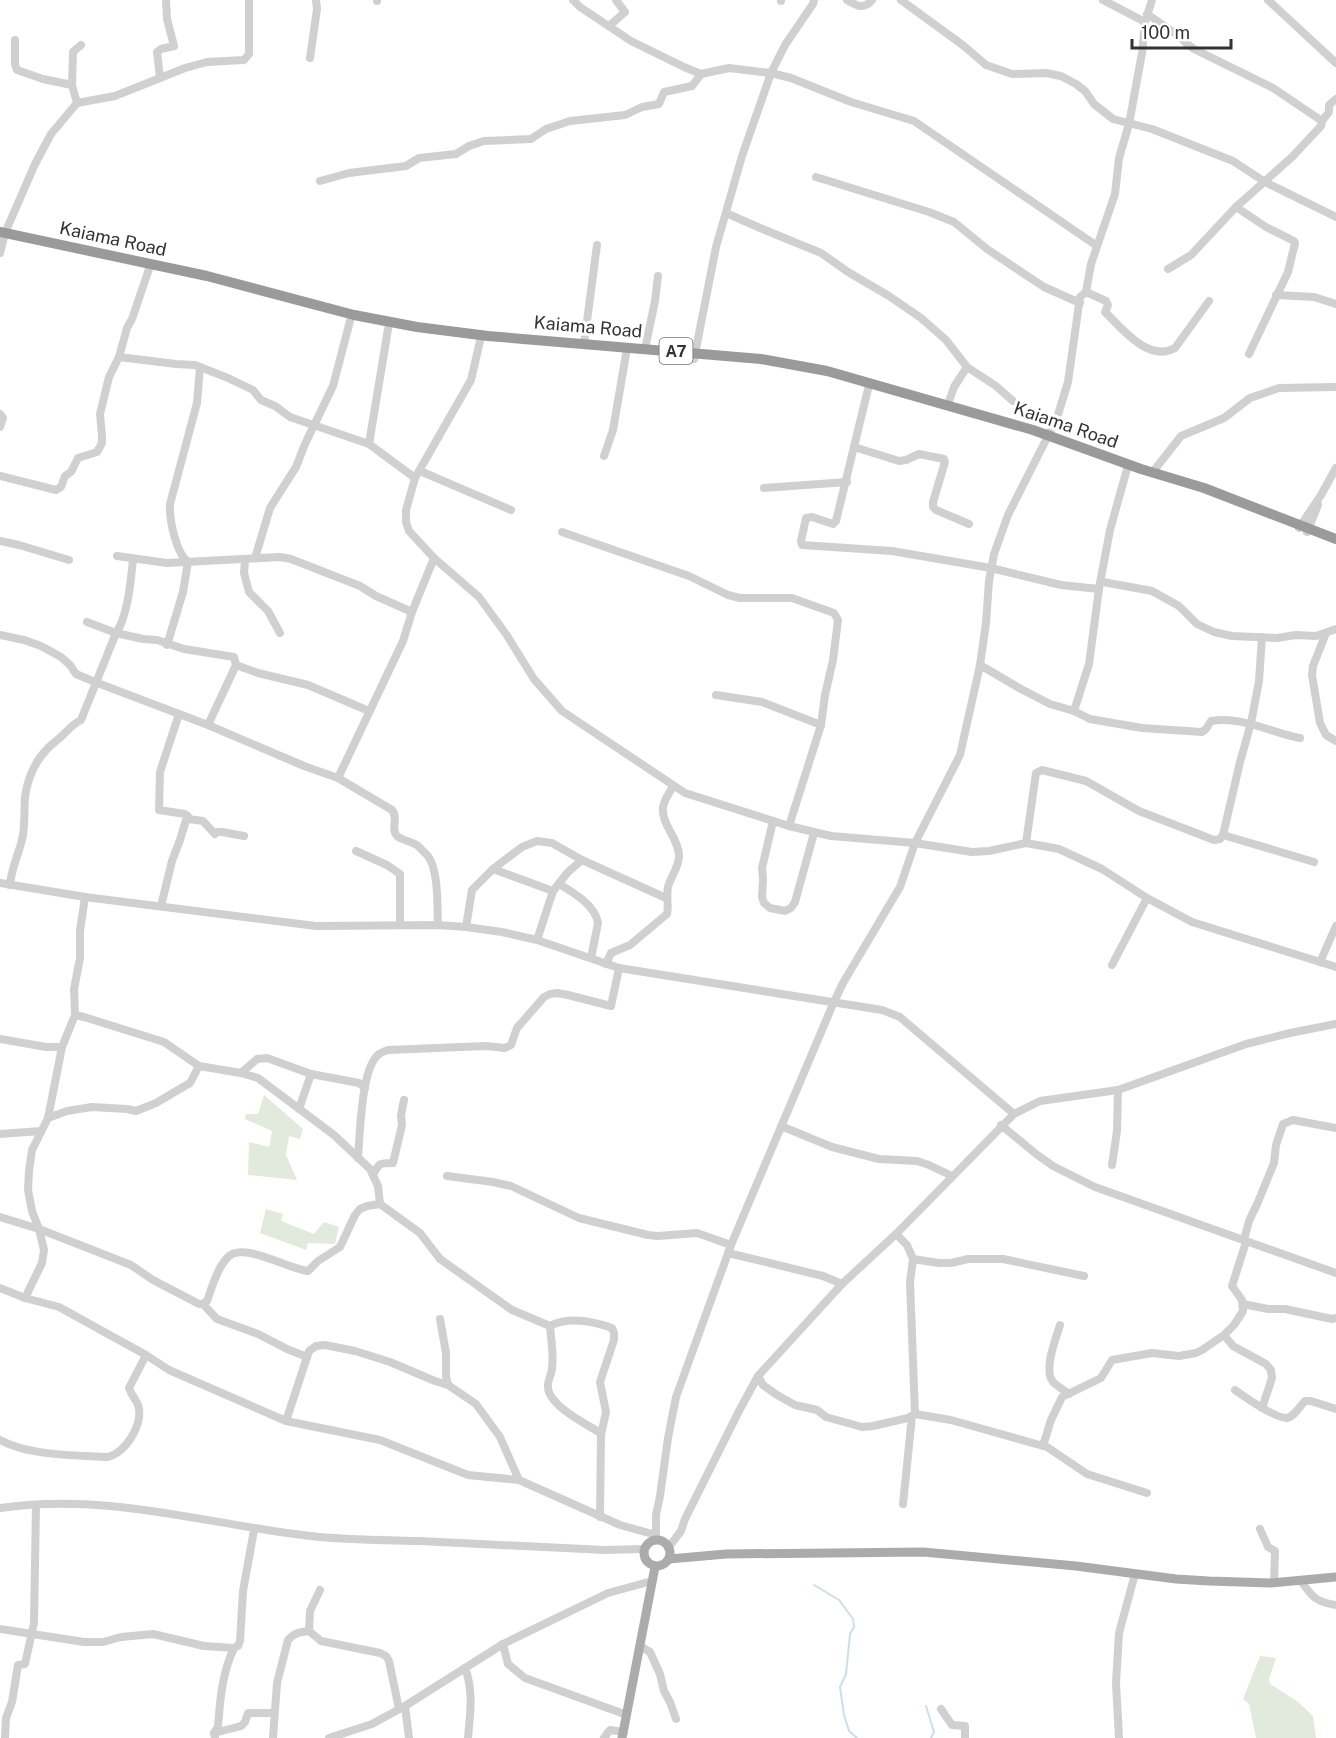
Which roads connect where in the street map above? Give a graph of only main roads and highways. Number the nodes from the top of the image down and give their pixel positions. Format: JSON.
{"nodes":[{"id":1,"x":2,"y":236,"type":"edge"},
{"id":2,"x":694,"y":356,"type":"junction"},
{"id":3,"x":1048,"y":438,"type":"junction"},
{"id":4,"x":1304,"y":529,"type":"junction"},
{"id":5,"x":1336,"y":539,"type":"edge"},
{"id":6,"x":1336,"y":544,"type":"edge"},
{"id":7,"x":669,"y":1552,"type":"junction"},
{"id":8,"x":655,"y":1566,"type":"junction"},
{"id":9,"x":1336,"y":1577,"type":"edge"},
{"id":10,"x":623,"y":1735,"type":"edge"}],
"edges":[{"from":1,"to":2,"type":"highway","name":"Kaiama Road","number":"A7"},
{"from":1,"to":2,"type":"highway","name":"Kaiama Road","number":"A7"},
{"from":2,"to":3,"type":"highway","name":"Kaiama Road","number":"A7"},
{"from":2,"to":3,"type":"highway","name":"Kaiama Road","number":"A7"},
{"from":3,"to":4,"type":"highway","name":"Kaiama Road","number":"A7"},
{"from":3,"to":4,"type":"highway","name":"Kaiama Road","number":"A7"},
{"from":4,"to":5,"type":"highway","name":"Kaiama Road","number":"A7"},
{"from":4,"to":6,"type":"highway","name":"Kaiama Road","number":"A7"},
{"from":7,"to":8,"type":"main road"},
{"from":7,"to":8,"type":"main road"},
{"from":7,"to":9,"type":"main road"},
{"from":8,"to":10,"type":"main road"}]}
